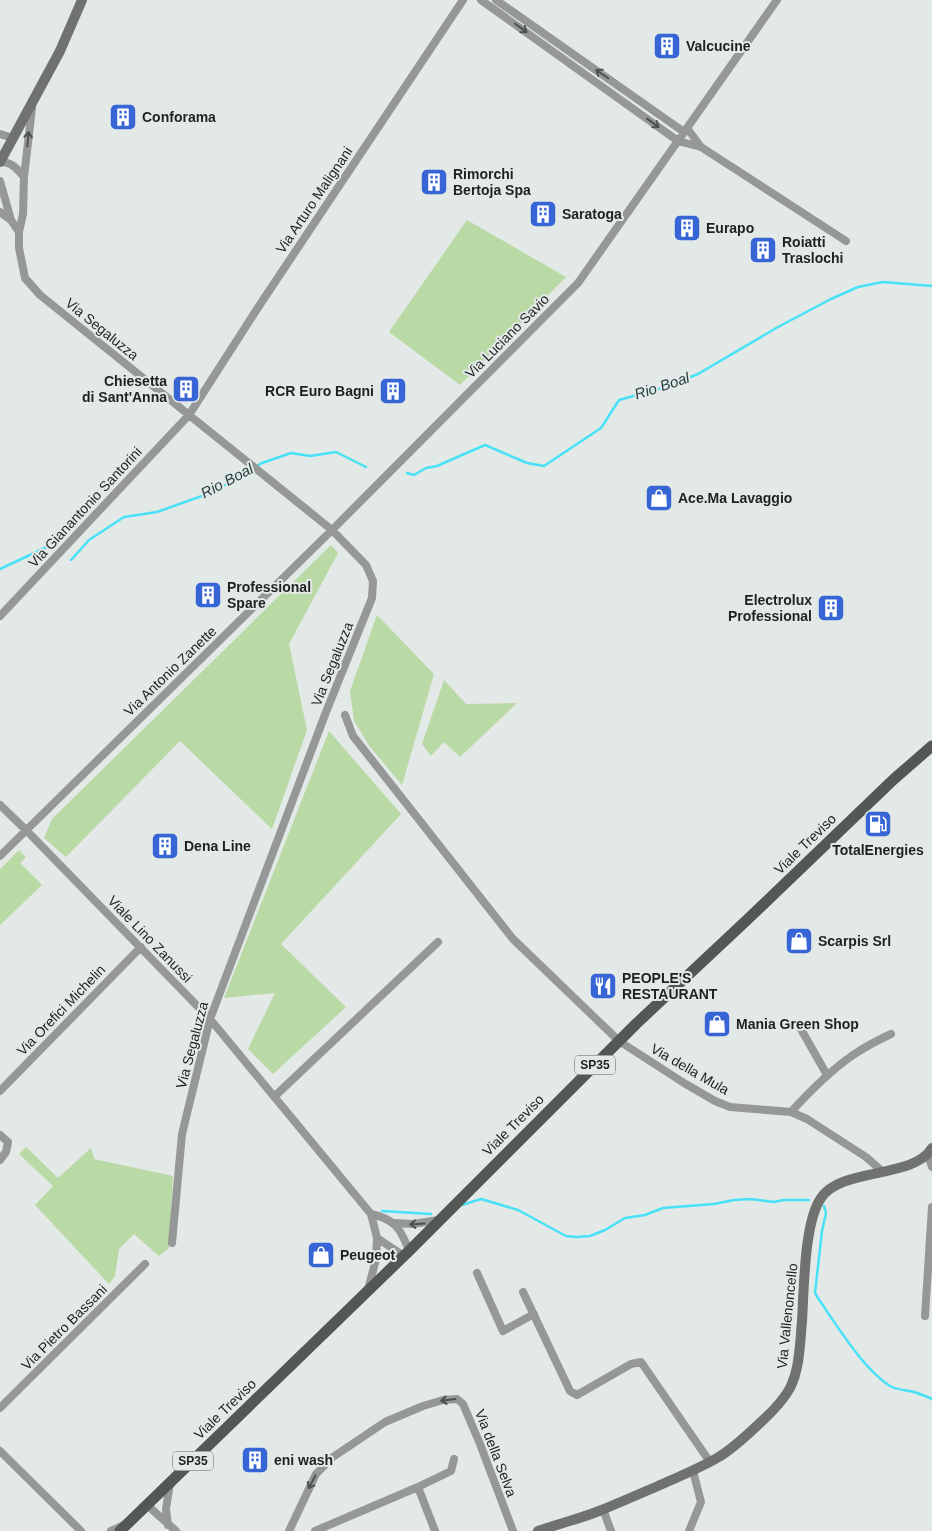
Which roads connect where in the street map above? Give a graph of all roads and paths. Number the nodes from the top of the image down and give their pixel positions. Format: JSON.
{"nodes":[{"id":1,"x":82,"y":0,"type":"edge"},
{"id":2,"x":463,"y":0,"type":"edge"},
{"id":3,"x":481,"y":0,"type":"edge"},
{"id":4,"x":496,"y":0,"type":"edge"},
{"id":5,"x":777,"y":0,"type":"edge"},
{"id":6,"x":34,"y":100,"type":"junction"},
{"id":7,"x":686,"y":130,"type":"junction"},
{"id":8,"x":0,"y":134,"type":"edge"},
{"id":9,"x":13,"y":138,"type":"junction"},
{"id":10,"x":678,"y":141,"type":"junction"},
{"id":11,"x":701,"y":147,"type":"junction"},
{"id":12,"x":0,"y":162,"type":"edge"},
{"id":13,"x":24,"y":177,"type":"junction"},
{"id":14,"x":0,"y":181,"type":"edge"},
{"id":15,"x":0,"y":212,"type":"edge"},
{"id":16,"x":11,"y":220,"type":"junction"},
{"id":17,"x":19,"y":232,"type":"junction"},
{"id":18,"x":846,"y":241,"type":"dead end"},
{"id":19,"x":189,"y":416,"type":"junction"},
{"id":20,"x":332,"y":530,"type":"junction"},
{"id":21,"x":0,"y":616,"type":"edge"},
{"id":22,"x":345,"y":715,"type":"dead end"},
{"id":23,"x":932,"y":746,"type":"edge"},
{"id":24,"x":0,"y":805,"type":"edge"},
{"id":25,"x":26,"y":830,"type":"junction"},
{"id":26,"x":0,"y":856,"type":"edge"},
{"id":27,"x":438,"y":942,"type":"dead end"},
{"id":28,"x":141,"y":947,"type":"junction"},
{"id":29,"x":210,"y":1019,"type":"junction"},
{"id":30,"x":798,"y":1024,"type":"dead end"},
{"id":31,"x":890,"y":1034,"type":"dead end"},
{"id":32,"x":619,"y":1041,"type":"junction"},
{"id":33,"x":827,"y":1075,"type":"junction"},
{"id":34,"x":0,"y":1091,"type":"edge"},
{"id":35,"x":275,"y":1096,"type":"junction"},
{"id":36,"x":791,"y":1112,"type":"junction"},
{"id":37,"x":0,"y":1135,"type":"edge"},
{"id":38,"x":930,"y":1152,"type":"edge"},
{"id":39,"x":0,"y":1160,"type":"edge"},
{"id":40,"x":932,"y":1167,"type":"edge"},
{"id":41,"x":883,"y":1172,"type":"junction"},
{"id":42,"x":932,"y":1207,"type":"edge"},
{"id":43,"x":371,"y":1214,"type":"junction"},
{"id":44,"x":439,"y":1220,"type":"junction"},
{"id":45,"x":395,"y":1223,"type":"junction"},
{"id":46,"x":377,"y":1238,"type":"junction"},
{"id":47,"x":172,"y":1243,"type":"dead end"},
{"id":48,"x":407,"y":1253,"type":"junction"},
{"id":49,"x":145,"y":1264,"type":"dead end"},
{"id":50,"x":477,"y":1273,"type":"dead end"},
{"id":51,"x":367,"y":1292,"type":"junction"},
{"id":52,"x":523,"y":1292,"type":"dead end"},
{"id":53,"x":534,"y":1314,"type":"junction"},
{"id":54,"x":925,"y":1316,"type":"dead end"},
{"id":55,"x":0,"y":1408,"type":"edge"},
{"id":56,"x":0,"y":1451,"type":"edge"},
{"id":57,"x":454,"y":1459,"type":"dead end"},
{"id":58,"x":710,"y":1462,"type":"junction"},
{"id":59,"x":693,"y":1471,"type":"junction"},
{"id":60,"x":170,"y":1484,"type":"junction"},
{"id":61,"x":418,"y":1487,"type":"junction"},
{"id":62,"x":147,"y":1505,"type":"junction"},
{"id":63,"x":603,"y":1509,"type":"junction"},
{"id":64,"x":130,"y":1522,"type":"junction"},
{"id":65,"x":168,"y":1525,"type":"junction"},
{"id":66,"x":82,"y":1530,"type":"edge"},
{"id":67,"x":111,"y":1531,"type":"edge"},
{"id":68,"x":120,"y":1531,"type":"edge"},
{"id":69,"x":176,"y":1531,"type":"edge"},
{"id":70,"x":289,"y":1531,"type":"edge"},
{"id":71,"x":316,"y":1531,"type":"edge"},
{"id":72,"x":435,"y":1531,"type":"edge"},
{"id":73,"x":513,"y":1531,"type":"edge"},
{"id":74,"x":538,"y":1531,"type":"edge"},
{"id":75,"x":611,"y":1531,"type":"edge"},
{"id":76,"x":689,"y":1531,"type":"edge"}],
"edges":[{"from":1,"to":6,"type":"street"},
{"from":2,"to":19,"type":"street","name":"Via Arturo Malignani"},
{"from":3,"to":10,"type":"street","one_way":true},
{"from":7,"to":4,"type":"street","one_way":true},
{"from":5,"to":7,"type":"street","name":"Via Luciano Savio"},
{"from":6,"to":9,"type":"street"},
{"from":13,"to":6,"type":"street","name":"Via Segaluzza","one_way":true},
{"from":7,"to":10,"type":"street","name":"Via Luciano Savio"},
{"from":7,"to":11,"type":"street"},
{"from":8,"to":9,"type":"street"},
{"from":9,"to":12,"type":"street"},
{"from":10,"to":11,"type":"street"},
{"from":10,"to":20,"type":"street","name":"Via Luciano Savio"},
{"from":11,"to":18,"type":"street"},
{"from":12,"to":13,"type":"street"},
{"from":13,"to":17,"type":"street","name":"Via Segaluzza"},
{"from":14,"to":16,"type":"street","name":"Via Segaluzza"},
{"from":15,"to":16,"type":"street","name":"Via Segaluzza"},
{"from":16,"to":17,"type":"street","name":"Via Segaluzza"},
{"from":17,"to":19,"type":"street","name":"Via Segaluzza"},
{"from":19,"to":20,"type":"street","name":"Via Segaluzza"},
{"from":19,"to":21,"type":"street","name":"Via Gianantonio Santorini"},
{"from":20,"to":25,"type":"street","name":"Via Antonio Zanette"},
{"from":20,"to":29,"type":"street","name":"Via Segaluzza"},
{"from":22,"to":32,"type":"street","name":"Via della Mula"},
{"from":23,"to":32,"type":"main road","name":"Viale Treviso","number":"SP35"},
{"from":24,"to":25,"type":"street","name":"Viale Lino Zanussi"},
{"from":25,"to":26,"type":"street","name":"Via Antonio Zanette"},
{"from":25,"to":28,"type":"street","name":"Viale Lino Zanussi"},
{"from":27,"to":35,"type":"street"},
{"from":28,"to":29,"type":"street","name":"Viale Lino Zanussi"},
{"from":28,"to":34,"type":"street","name":"Via Orefici Michelin"},
{"from":29,"to":35,"type":"street","name":"Viale Lino Zanussi"},
{"from":29,"to":47,"type":"street","name":"Via Segaluzza"},
{"from":30,"to":33,"type":"street"},
{"from":31,"to":33,"type":"street"},
{"from":32,"to":36,"type":"street","name":"Via della Mula"},
{"from":32,"to":44,"type":"main road","name":"Viale Treviso","number":"SP35"},
{"from":33,"to":36,"type":"street"},
{"from":35,"to":43,"type":"street","name":"Viale Lino Zanussi"},
{"from":36,"to":41,"type":"street","name":"Via della Mula"},
{"from":37,"to":39,"type":"street"},
{"from":38,"to":40,"type":"street"},
{"from":38,"to":41,"type":"street","name":"Via Vallenoncello"},
{"from":41,"to":58,"type":"street","name":"Via Vallenoncello"},
{"from":42,"to":54,"type":"street"},
{"from":43,"to":45,"type":"street"},
{"from":43,"to":46,"type":"street","name":"Viale Lino Zanussi"},
{"from":44,"to":45,"type":"street","one_way":true},
{"from":44,"to":48,"type":"main road","name":"Viale Treviso","number":"SP35"},
{"from":45,"to":48,"type":"street"},
{"from":46,"to":48,"type":"street"},
{"from":46,"to":51,"type":"street","name":"Viale Lino Zanussi"},
{"from":48,"to":51,"type":"main road","name":"Viale Treviso","number":"SP35"},
{"from":49,"to":55,"type":"street","name":"Via Pietro Bassani"},
{"from":50,"to":53,"type":"street"},
{"from":51,"to":60,"type":"main road","name":"Viale Treviso","number":"SP35"},
{"from":52,"to":53,"type":"street"},
{"from":53,"to":58,"type":"street"},
{"from":56,"to":66,"type":"street"},
{"from":57,"to":61,"type":"street"},
{"from":58,"to":59,"type":"street","name":"Via Vallenoncello"},
{"from":59,"to":63,"type":"street","name":"Via Vallenoncello"},
{"from":59,"to":76,"type":"street"},
{"from":60,"to":62,"type":"main road","name":"Viale Treviso","number":"SP35"},
{"from":60,"to":65,"type":"street"},
{"from":61,"to":71,"type":"street"},
{"from":61,"to":72,"type":"street"},
{"from":62,"to":64,"type":"main road","name":"Viale Treviso","number":"SP35"},
{"from":62,"to":65,"type":"street"},
{"from":63,"to":74,"type":"street","name":"Via Vallenoncello"},
{"from":63,"to":75,"type":"street"},
{"from":64,"to":67,"type":"street"},
{"from":64,"to":68,"type":"main road","name":"Viale Treviso","number":"SP35"},
{"from":65,"to":69,"type":"street"},
{"from":73,"to":70,"type":"street","name":"Via della Selva","one_way":true}]}
